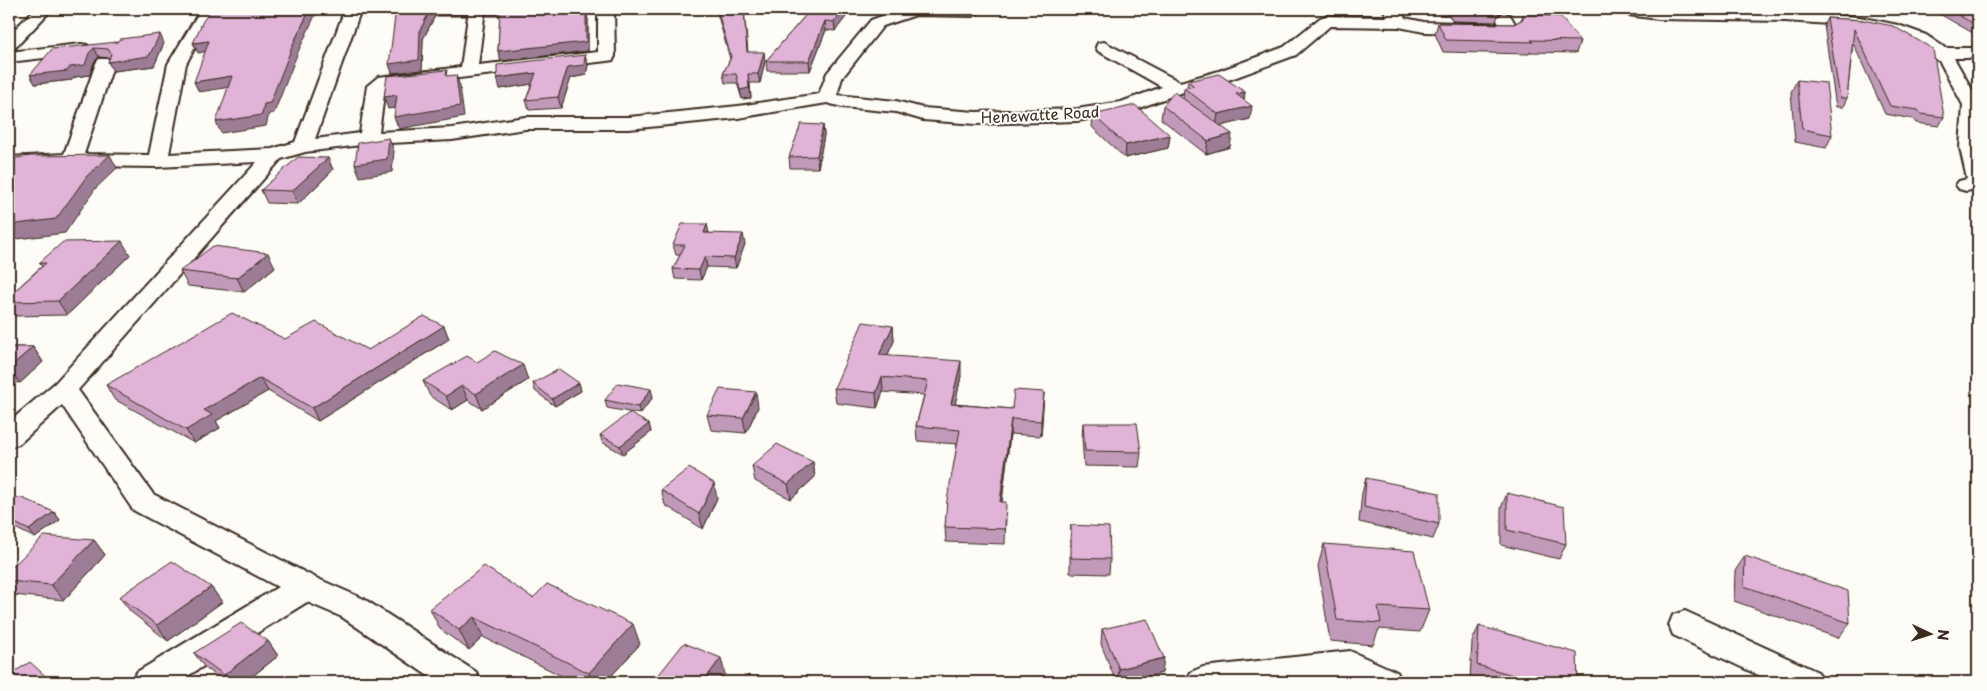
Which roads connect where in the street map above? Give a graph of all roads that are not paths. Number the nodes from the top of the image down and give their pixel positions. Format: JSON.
{"nodes":[{"id":1,"x":44,"y":9,"type":"edge"},
{"id":2,"x":210,"y":9,"type":"edge"},
{"id":3,"x":354,"y":9,"type":"edge"},
{"id":4,"x":477,"y":9,"type":"edge"},
{"id":5,"x":606,"y":9,"type":"edge"},
{"id":6,"x":1626,"y":9,"type":"edge"},
{"id":7,"x":1864,"y":9,"type":"edge"},
{"id":8,"x":973,"y":11,"type":"dead end"},
{"id":9,"x":1395,"y":15,"type":"edge"},
{"id":10,"x":1504,"y":18,"type":"dead end"},
{"id":11,"x":1882,"y":24,"type":"junction"},
{"id":12,"x":9,"y":44,"type":"edge"},
{"id":13,"x":1104,"y":47,"type":"dead end"},
{"id":14,"x":1942,"y":53,"type":"junction"},
{"id":15,"x":1978,"y":53,"type":"edge"},
{"id":16,"x":9,"y":58,"type":"edge"},
{"id":17,"x":469,"y":71,"type":"junction"},
{"id":18,"x":1178,"y":88,"type":"junction"},
{"id":19,"x":827,"y":98,"type":"junction"},
{"id":20,"x":1975,"y":106,"type":"edge"},
{"id":21,"x":369,"y":138,"type":"junction"},
{"id":22,"x":303,"y":146,"type":"junction"},
{"id":23,"x":274,"y":155,"type":"junction"},
{"id":24,"x":72,"y":160,"type":"junction"},
{"id":25,"x":158,"y":161,"type":"junction"},
{"id":26,"x":9,"y":163,"type":"edge"},
{"id":27,"x":1966,"y":185,"type":"dead end"},
{"id":28,"x":64,"y":389,"type":"junction"},
{"id":29,"x":9,"y":437,"type":"edge"},
{"id":30,"x":305,"y":587,"type":"junction"},
{"id":31,"x":1685,"y":625,"type":"dead end"},
{"id":32,"x":149,"y":682,"type":"edge"},
{"id":33,"x":464,"y":682,"type":"edge"},
{"id":34,"x":1202,"y":682,"type":"edge"},
{"id":35,"x":1385,"y":682,"type":"edge"},
{"id":36,"x":1806,"y":682,"type":"edge"}],
"edges":[{"from":1,"to":12,"type":"street"},
{"from":2,"to":25,"type":"street"},
{"from":3,"to":22,"type":"street"},
{"from":4,"to":17,"type":"street"},
{"from":5,"to":17,"type":"street"},
{"from":6,"to":11,"type":"street"},
{"from":7,"to":11,"type":"street"},
{"from":8,"to":19,"type":"street"},
{"from":9,"to":10,"type":"street","name":"Henewatte Road"},
{"from":9,"to":18,"type":"street","name":"Henewatte Road"},
{"from":11,"to":14,"type":"street"},
{"from":13,"to":18,"type":"street"},
{"from":14,"to":15,"type":"street"},
{"from":14,"to":20,"type":"street"},
{"from":16,"to":24,"type":"street"},
{"from":17,"to":21,"type":"street"},
{"from":18,"to":19,"type":"street","name":"Henewatte Road"},
{"from":19,"to":21,"type":"street"},
{"from":20,"to":27,"type":"street"},
{"from":21,"to":22,"type":"street"},
{"from":22,"to":23,"type":"street"},
{"from":23,"to":25,"type":"street"},
{"from":23,"to":28,"type":"street"},
{"from":24,"to":25,"type":"street"},
{"from":24,"to":26,"type":"street"},
{"from":28,"to":29,"type":"street"},
{"from":28,"to":30,"type":"street"},
{"from":30,"to":32,"type":"street"},
{"from":30,"to":33,"type":"street"},
{"from":31,"to":36,"type":"street"},
{"from":34,"to":35,"type":"street"}]}
